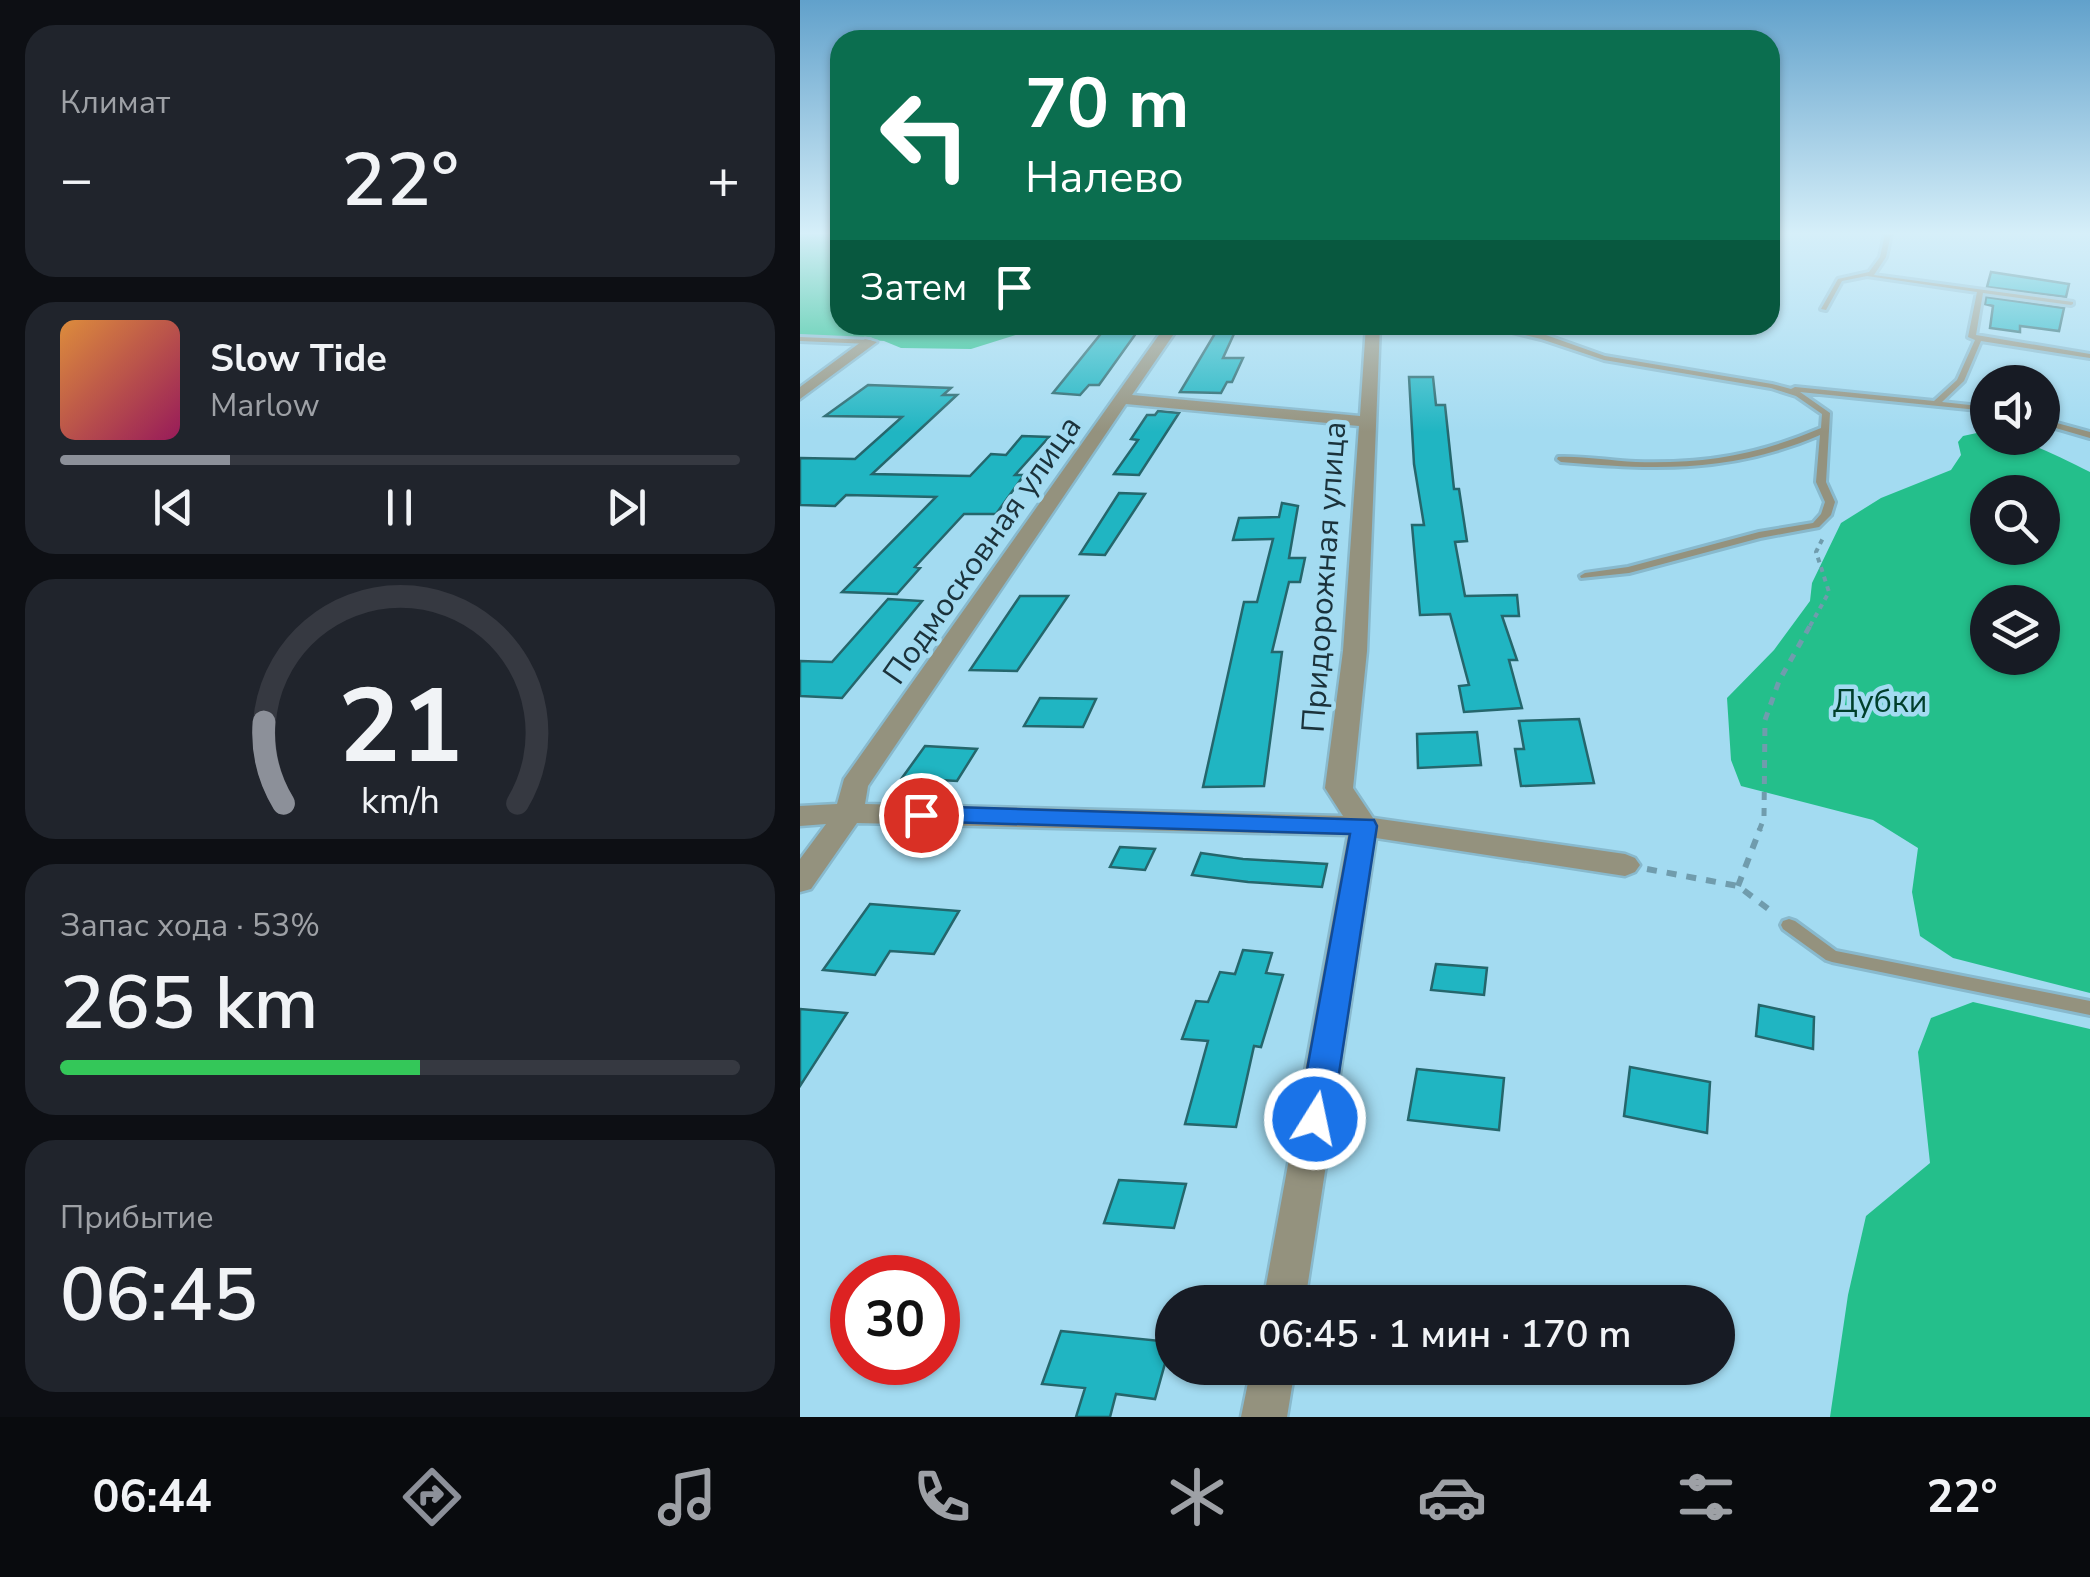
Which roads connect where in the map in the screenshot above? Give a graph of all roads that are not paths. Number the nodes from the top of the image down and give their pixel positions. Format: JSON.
{"nodes":[{"id":1,"x":1829,"y":300,"type":"edge"},
{"id":2,"x":1979,"y":300,"type":"edge"},
{"id":3,"x":2047,"y":300,"type":"edge"},
{"id":4,"x":2071,"y":303,"type":"dead end"},
{"id":5,"x":1824,"y":309,"type":"dead end"},
{"id":6,"x":1167,"y":335,"type":"edge"},
{"id":7,"x":1372,"y":335,"type":"edge"},
{"id":8,"x":1534,"y":335,"type":"edge"},
{"id":9,"x":800,"y":340,"type":"edge"},
{"id":10,"x":1978,"y":340,"type":"junction"},
{"id":11,"x":870,"y":342,"type":"joint"},
{"id":12,"x":2090,"y":356,"type":"edge"},
{"id":13,"x":1772,"y":386,"type":"junction"},
{"id":14,"x":800,"y":394,"type":"edge"},
{"id":15,"x":1124,"y":399,"type":"junction"},
{"id":16,"x":1938,"y":401,"type":"junction"},
{"id":17,"x":1970,"y":406,"type":"edge"},
{"id":18,"x":1368,"y":422,"type":"junction"},
{"id":19,"x":2060,"y":426,"type":"edge"},
{"id":20,"x":1826,"y":429,"type":"junction"},
{"id":21,"x":2090,"y":434,"type":"edge"},
{"id":22,"x":1561,"y":460,"type":"dead end"},
{"id":23,"x":1586,"y":576,"type":"dead end"},
{"id":24,"x":849,"y":813,"type":"junction"},
{"id":25,"x":800,"y":816,"type":"edge"},
{"id":26,"x":1364,"y":826,"type":"junction"},
{"id":27,"x":1625,"y":865,"type":"road end"},
{"id":28,"x":800,"y":880,"type":"edge"},
{"id":29,"x":1790,"y":925,"type":"road end"},
{"id":30,"x":2090,"y":1008,"type":"edge"},
{"id":31,"x":1287,"y":1285,"type":"edge"},
{"id":32,"x":1270,"y":1385,"type":"edge"},
{"id":33,"x":1264,"y":1417,"type":"edge"}],
"edges":[{"from":1,"to":5,"type":"lane"},
{"from":2,"to":10,"type":"lane"},
{"from":3,"to":4,"type":"lane"},
{"from":6,"to":15,"type":"street","name":"Подмосковная улица"},
{"from":7,"to":18,"type":"street","name":"Придорожная улица"},
{"from":8,"to":13,"type":"lane"},
{"from":9,"to":11,"type":"lane"},
{"from":10,"to":12,"type":"lane"},
{"from":10,"to":16,"type":"lane"},
{"from":11,"to":14,"type":"street"},
{"from":13,"to":16,"type":"lane"},
{"from":13,"to":20,"type":"lane"},
{"from":15,"to":18,"type":"street"},
{"from":15,"to":24,"type":"street","name":"Подмосковная улица"},
{"from":16,"to":17,"type":"lane"},
{"from":18,"to":26,"type":"street","name":"Придорожная улица"},
{"from":19,"to":21,"type":"lane"},
{"from":20,"to":22,"type":"lane"},
{"from":20,"to":23,"type":"lane"},
{"from":24,"to":25,"type":"street"},
{"from":24,"to":26,"type":"street"},
{"from":24,"to":28,"type":"street","name":"Подмосковная улица"},
{"from":26,"to":27,"type":"street"},
{"from":26,"to":31,"type":"street"},
{"from":29,"to":30,"type":"lane"},
{"from":32,"to":33,"type":"street"}]}
